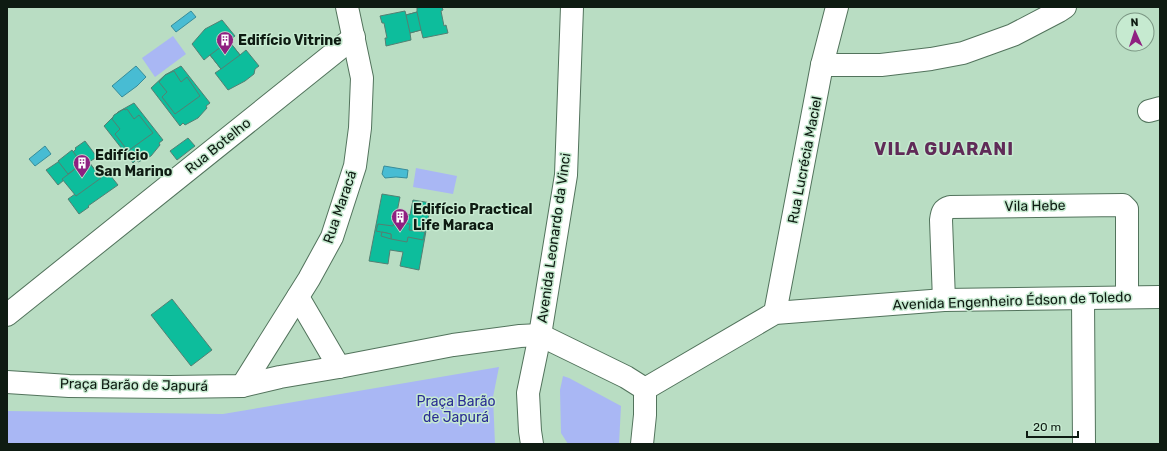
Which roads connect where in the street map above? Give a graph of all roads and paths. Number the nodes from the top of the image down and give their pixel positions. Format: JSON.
{"nodes":[{"id":1,"x":347,"y":7,"type":"edge"},
{"id":2,"x":572,"y":7,"type":"edge"},
{"id":3,"x":837,"y":7,"type":"edge"},
{"id":4,"x":1065,"y":7,"type":"edge"},
{"id":5,"x":354,"y":37,"type":"junction"},
{"id":6,"x":822,"y":65,"type":"junction"},
{"id":7,"x":298,"y":297,"type":"junction"},
{"id":8,"x":1127,"y":297,"type":"junction"},
{"id":9,"x":1160,"y":297,"type":"edge"},
{"id":10,"x":1083,"y":299,"type":"junction"},
{"id":11,"x":944,"y":300,"type":"junction"},
{"id":12,"x":776,"y":313,"type":"junction"},
{"id":13,"x":7,"y":315,"type":"edge"},
{"id":14,"x":540,"y":335,"type":"junction"},
{"id":15,"x":339,"y":367,"type":"junction"},
{"id":16,"x":7,"y":382,"type":"edge"},
{"id":17,"x":242,"y":386,"type":"junction"},
{"id":18,"x":645,"y":389,"type":"junction"},
{"id":19,"x":532,"y":444,"type":"edge"},
{"id":20,"x":642,"y":444,"type":"edge"},
{"id":21,"x":1084,"y":444,"type":"edge"}],
"edges":[{"from":1,"to":5,"type":"street","name":"Rua Maracá"},
{"from":2,"to":14,"type":"street","name":"Avenida Leonardo da Vinci"},
{"from":3,"to":6,"type":"street","name":"Rua Lucrécia Maciel"},
{"from":4,"to":6,"type":"street"},
{"from":5,"to":7,"type":"street","name":"Rua Maracá"},
{"from":5,"to":13,"type":"street","name":"Rua Botelho"},
{"from":6,"to":12,"type":"street","name":"Rua Lucrécia Maciel"},
{"from":7,"to":15,"type":"street"},
{"from":7,"to":17,"type":"street","name":"Rua Maracá"},
{"from":8,"to":9,"type":"street","name":"Avenida Engenheiro Édson de Toledo"},
{"from":8,"to":10,"type":"street","name":"Avenida Engenheiro Édson de Toledo"},
{"from":8,"to":11,"type":"street","name":"Vila Hebe"},
{"from":10,"to":11,"type":"street","name":"Avenida Engenheiro Édson de Toledo"},
{"from":10,"to":21,"type":"street"},
{"from":11,"to":12,"type":"street","name":"Avenida Engenheiro Édson de Toledo"},
{"from":12,"to":18,"type":"street","name":"Avenida Engenheiro Édson de Toledo"},
{"from":14,"to":15,"type":"street","name":"Praça Barão de Japurá"},
{"from":14,"to":18,"type":"street","name":"Praça Barão de Japurá"},
{"from":14,"to":19,"type":"street","name":"Avenida Leonardo da Vinci"},
{"from":15,"to":17,"type":"street","name":"Praça Barão de Japurá"},
{"from":16,"to":17,"type":"street","name":"Praça Barão de Japurá"},
{"from":18,"to":20,"type":"street"}]}
